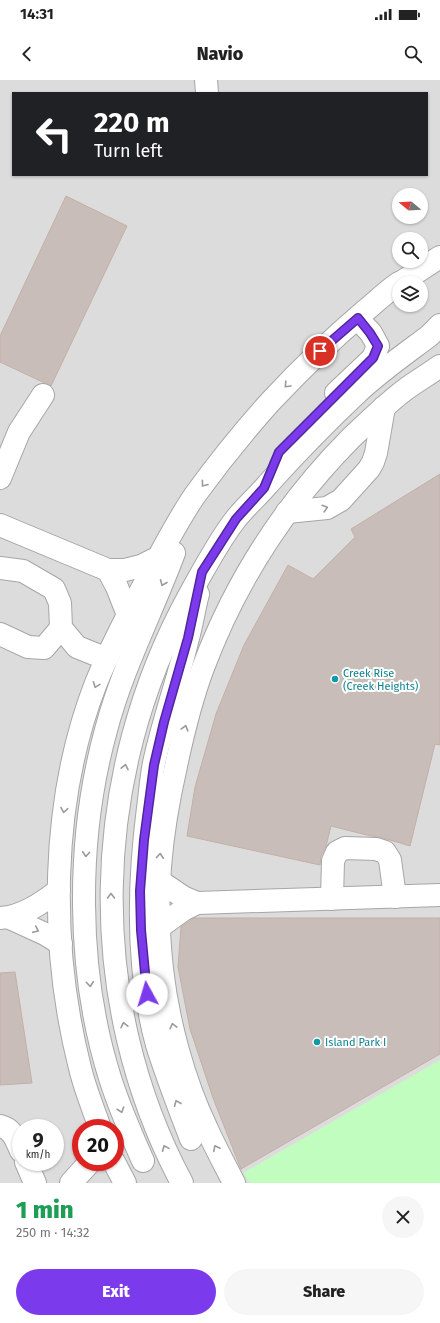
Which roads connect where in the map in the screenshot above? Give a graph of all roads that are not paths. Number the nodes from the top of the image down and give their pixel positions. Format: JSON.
{"nodes":[{"id":1,"x":206,"y":80,"type":"edge"},
{"id":2,"x":207,"y":92,"type":"edge"},
{"id":3,"x":440,"y":257,"type":"edge"},
{"id":4,"x":410,"y":276,"type":"edge"},
{"id":5,"x":392,"y":289,"type":"edge"},
{"id":6,"x":358,"y":318,"type":"junction"},
{"id":7,"x":440,"y":326,"type":"edge"},
{"id":8,"x":440,"y":366,"type":"edge"},
{"id":9,"x":43,"y":395,"type":"dead end"},
{"id":10,"x":384,"y":407,"type":"junction"},
{"id":11,"x":0,"y":478,"type":"edge"},
{"id":12,"x":264,"y":488,"type":"junction"},
{"id":13,"x":189,"y":506,"type":"junction"},
{"id":14,"x":287,"y":512,"type":"junction"},
{"id":15,"x":0,"y":525,"type":"edge"},
{"id":16,"x":159,"y":557,"type":"junction"},
{"id":17,"x":0,"y":568,"type":"edge"},
{"id":18,"x":108,"y":570,"type":"junction"},
{"id":19,"x":202,"y":572,"type":"junction"},
{"id":20,"x":128,"y":615,"type":"junction"},
{"id":21,"x":61,"y":628,"type":"junction"},
{"id":22,"x":0,"y":634,"type":"edge"},
{"id":23,"x":107,"y":659,"type":"junction"},
{"id":24,"x":158,"y":880,"type":"junction"},
{"id":25,"x":59,"y":890,"type":"junction"},
{"id":26,"x":440,"y":895,"type":"edge"},
{"id":27,"x":395,"y":897,"type":"junction"},
{"id":28,"x":332,"y":899,"type":"junction"},
{"id":29,"x":197,"y":903,"type":"junction"},
{"id":30,"x":5,"y":918,"type":"edge"},
{"id":31,"x":158,"y":928,"type":"junction"},
{"id":32,"x":61,"y":944,"type":"junction"},
{"id":33,"x":97,"y":1119,"type":"edge"},
{"id":34,"x":0,"y":1126,"type":"edge"},
{"id":35,"x":12,"y":1134,"type":"edge"},
{"id":36,"x":191,"y":1139,"type":"dead end"},
{"id":37,"x":143,"y":1161,"type":"dead end"},
{"id":38,"x":30,"y":1171,"type":"edge"},
{"id":39,"x":82,"y":1171,"type":"edge"},
{"id":40,"x":119,"y":1171,"type":"edge"},
{"id":41,"x":35,"y":1183,"type":"edge"},
{"id":42,"x":71,"y":1183,"type":"edge"},
{"id":43,"x":125,"y":1183,"type":"edge"},
{"id":44,"x":182,"y":1183,"type":"edge"},
{"id":45,"x":234,"y":1183,"type":"edge"}],
"edges":[{"from":1,"to":2,"type":"street"},
{"from":3,"to":4,"type":"street"},
{"from":5,"to":6,"type":"street"},
{"from":6,"to":12,"type":"street"},
{"from":6,"to":13,"type":"street","one_way":true},
{"from":7,"to":12,"type":"street"},
{"from":8,"to":10,"type":"street"},
{"from":9,"to":11,"type":"street"},
{"from":10,"to":14,"type":"street"},
{"from":14,"to":10,"type":"street","one_way":true},
{"from":12,"to":19,"type":"street"},
{"from":13,"to":16,"type":"street"},
{"from":13,"to":37,"type":"street","one_way":true},
{"from":24,"to":14,"type":"street","one_way":true},
{"from":15,"to":18,"type":"street"},
{"from":16,"to":18,"type":"street"},
{"from":16,"to":20,"type":"street"},
{"from":17,"to":21,"type":"street"},
{"from":18,"to":20,"type":"street"},
{"from":36,"to":19,"type":"street","one_way":true},
{"from":44,"to":19,"type":"street","one_way":true},
{"from":20,"to":23,"type":"street"},
{"from":21,"to":22,"type":"street"},
{"from":21,"to":23,"type":"street"},
{"from":23,"to":25,"type":"street","one_way":true},
{"from":24,"to":29,"type":"street"},
{"from":24,"to":31,"type":"street"},
{"from":25,"to":30,"type":"street"},
{"from":25,"to":32,"type":"street"},
{"from":26,"to":27,"type":"street"},
{"from":27,"to":28,"type":"street"},
{"from":27,"to":28,"type":"street"},
{"from":28,"to":29,"type":"street"},
{"from":29,"to":31,"type":"street"},
{"from":30,"to":32,"type":"street","one_way":true},
{"from":45,"to":31,"type":"street","one_way":true},
{"from":32,"to":33,"type":"street"},
{"from":34,"to":35,"type":"street"},
{"from":38,"to":41,"type":"street"},
{"from":39,"to":42,"type":"street"},
{"from":40,"to":43,"type":"street"}]}
